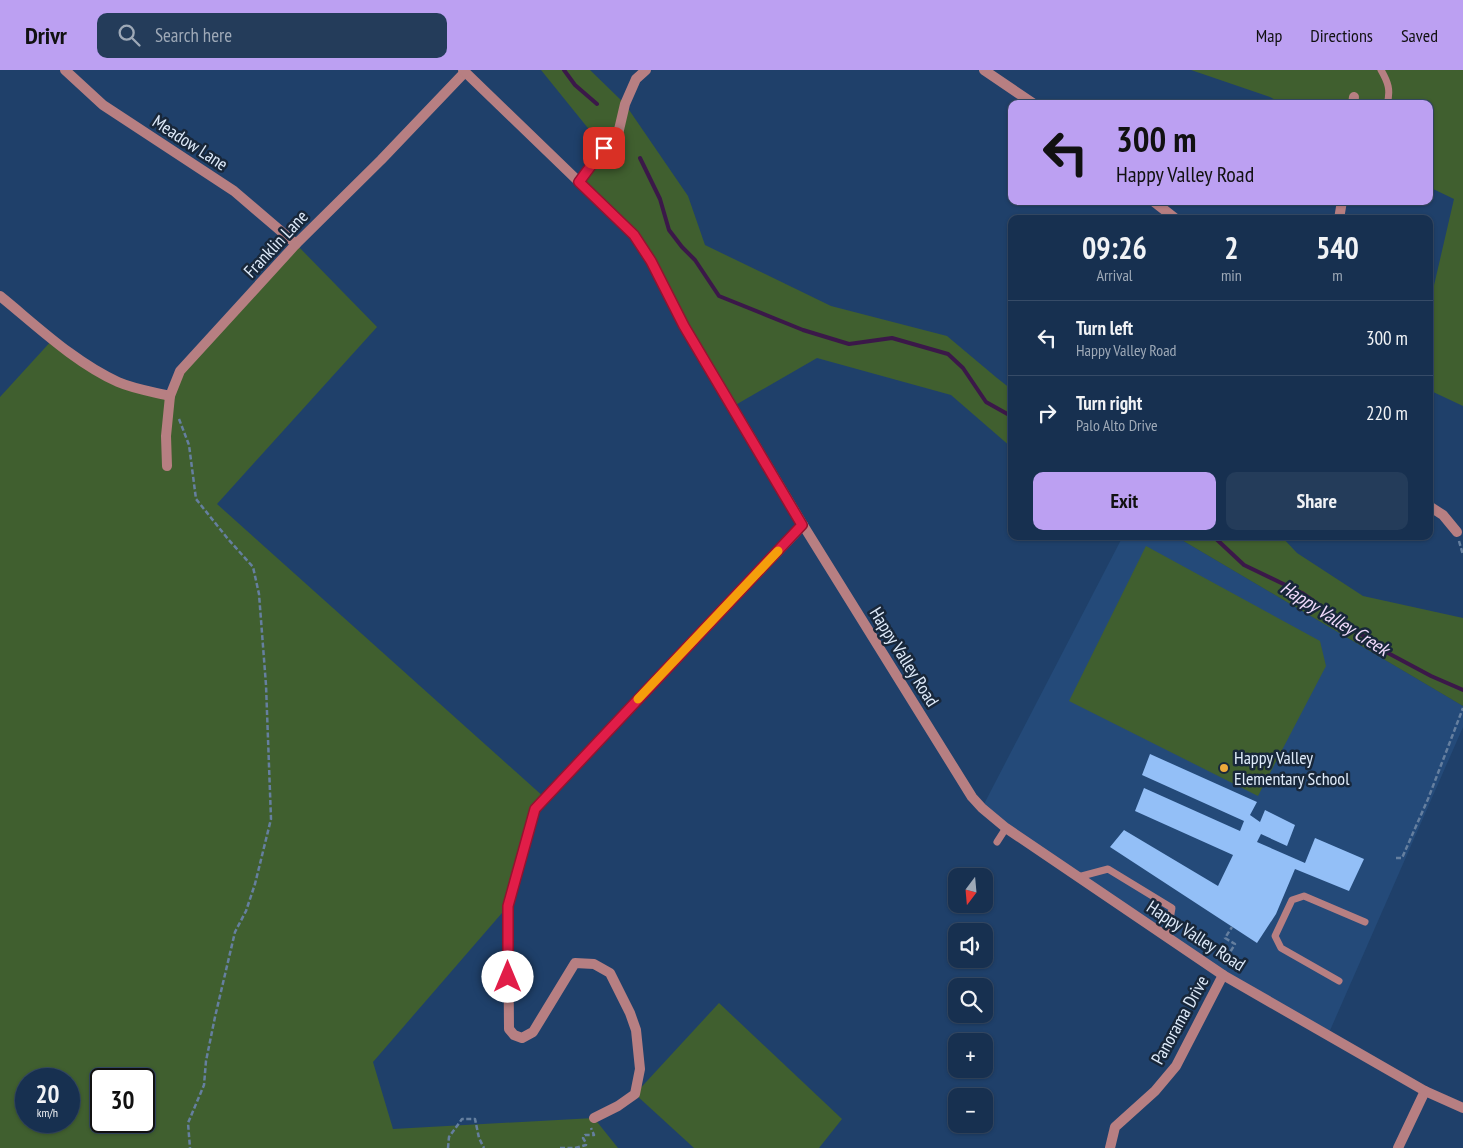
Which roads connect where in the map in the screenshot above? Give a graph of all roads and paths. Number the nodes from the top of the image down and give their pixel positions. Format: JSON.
{"nodes":[{"id":1,"x":65,"y":70,"type":"edge"},
{"id":2,"x":646,"y":70,"type":"edge"},
{"id":3,"x":984,"y":70,"type":"edge"},
{"id":4,"x":1381,"y":70,"type":"edge"},
{"id":5,"x":464,"y":71,"type":"edge"},
{"id":6,"x":1028,"y":100,"type":"edge"},
{"id":7,"x":1387,"y":100,"type":"edge"},
{"id":8,"x":579,"y":182,"type":"junction"},
{"id":9,"x":1158,"y":205,"type":"edge"},
{"id":10,"x":1171,"y":215,"type":"edge"},
{"id":11,"x":296,"y":244,"type":"junction"},
{"id":12,"x":0,"y":296,"type":"edge"},
{"id":13,"x":170,"y":396,"type":"junction"},
{"id":14,"x":167,"y":466,"type":"dead end"},
{"id":15,"x":1433,"y":509,"type":"edge"},
{"id":16,"x":802,"y":525,"type":"junction"},
{"id":17,"x":1457,"y":532,"type":"joint"},
{"id":18,"x":1463,"y":556,"type":"edge"},
{"id":19,"x":1463,"y":708,"type":"edge"},
{"id":20,"x":1006,"y":828,"type":"junction"},
{"id":21,"x":997,"y":842,"type":"dead end"},
{"id":22,"x":1396,"y":858,"type":"dead end"},
{"id":23,"x":1078,"y":877,"type":"junction"},
{"id":24,"x":1364,"y":922,"type":"dead end"},
{"id":25,"x":1232,"y":927,"type":"dead end"},
{"id":26,"x":1168,"y":937,"type":"junction"},
{"id":27,"x":1221,"y":973,"type":"junction"},
{"id":28,"x":1339,"y":981,"type":"dead end"},
{"id":29,"x":1425,"y":1091,"type":"junction"},
{"id":30,"x":1463,"y":1108,"type":"edge"},
{"id":31,"x":594,"y":1118,"type":"joint"},
{"id":32,"x":190,"y":1148,"type":"edge"},
{"id":33,"x":448,"y":1148,"type":"edge"},
{"id":34,"x":484,"y":1148,"type":"edge"},
{"id":35,"x":560,"y":1148,"type":"edge"},
{"id":36,"x":1110,"y":1148,"type":"edge"},
{"id":37,"x":1398,"y":1148,"type":"edge"}],
"edges":[{"from":1,"to":11,"type":"street","name":"Meadow Lane"},
{"from":2,"to":8,"type":"street"},
{"from":3,"to":6,"type":"street"},
{"from":4,"to":7,"type":"lane"},
{"from":5,"to":8,"type":"street","name":"Happy Valley Road"},
{"from":5,"to":11,"type":"street","name":"Franklin Lane"},
{"from":8,"to":16,"type":"street","name":"Happy Valley Road"},
{"from":9,"to":10,"type":"street"},
{"from":11,"to":13,"type":"street","name":"Franklin Lane"},
{"from":12,"to":13,"type":"street"},
{"from":13,"to":14,"type":"street","name":"Franklin Lane"},
{"from":13,"to":32,"type":"path"},
{"from":15,"to":17,"type":"street"},
{"from":16,"to":20,"type":"street","name":"Happy Valley Road"},
{"from":16,"to":31,"type":"street"},
{"from":17,"to":18,"type":"path"},
{"from":19,"to":22,"type":"path"},
{"from":20,"to":21,"type":"lane"},
{"from":20,"to":23,"type":"street","name":"Happy Valley Road"},
{"from":23,"to":26,"type":"street","name":"Happy Valley Road"},
{"from":23,"to":26,"type":"lane"},
{"from":24,"to":28,"type":"lane"},
{"from":25,"to":27,"type":"path"},
{"from":26,"to":27,"type":"street","name":"Happy Valley Road"},
{"from":27,"to":29,"type":"street","name":"Happy Valley Road"},
{"from":27,"to":36,"type":"street","name":"Panorama Drive"},
{"from":29,"to":30,"type":"street","name":"Happy Valley Road"},
{"from":29,"to":37,"type":"street"},
{"from":31,"to":35,"type":"path"},
{"from":33,"to":34,"type":"path"}]}
